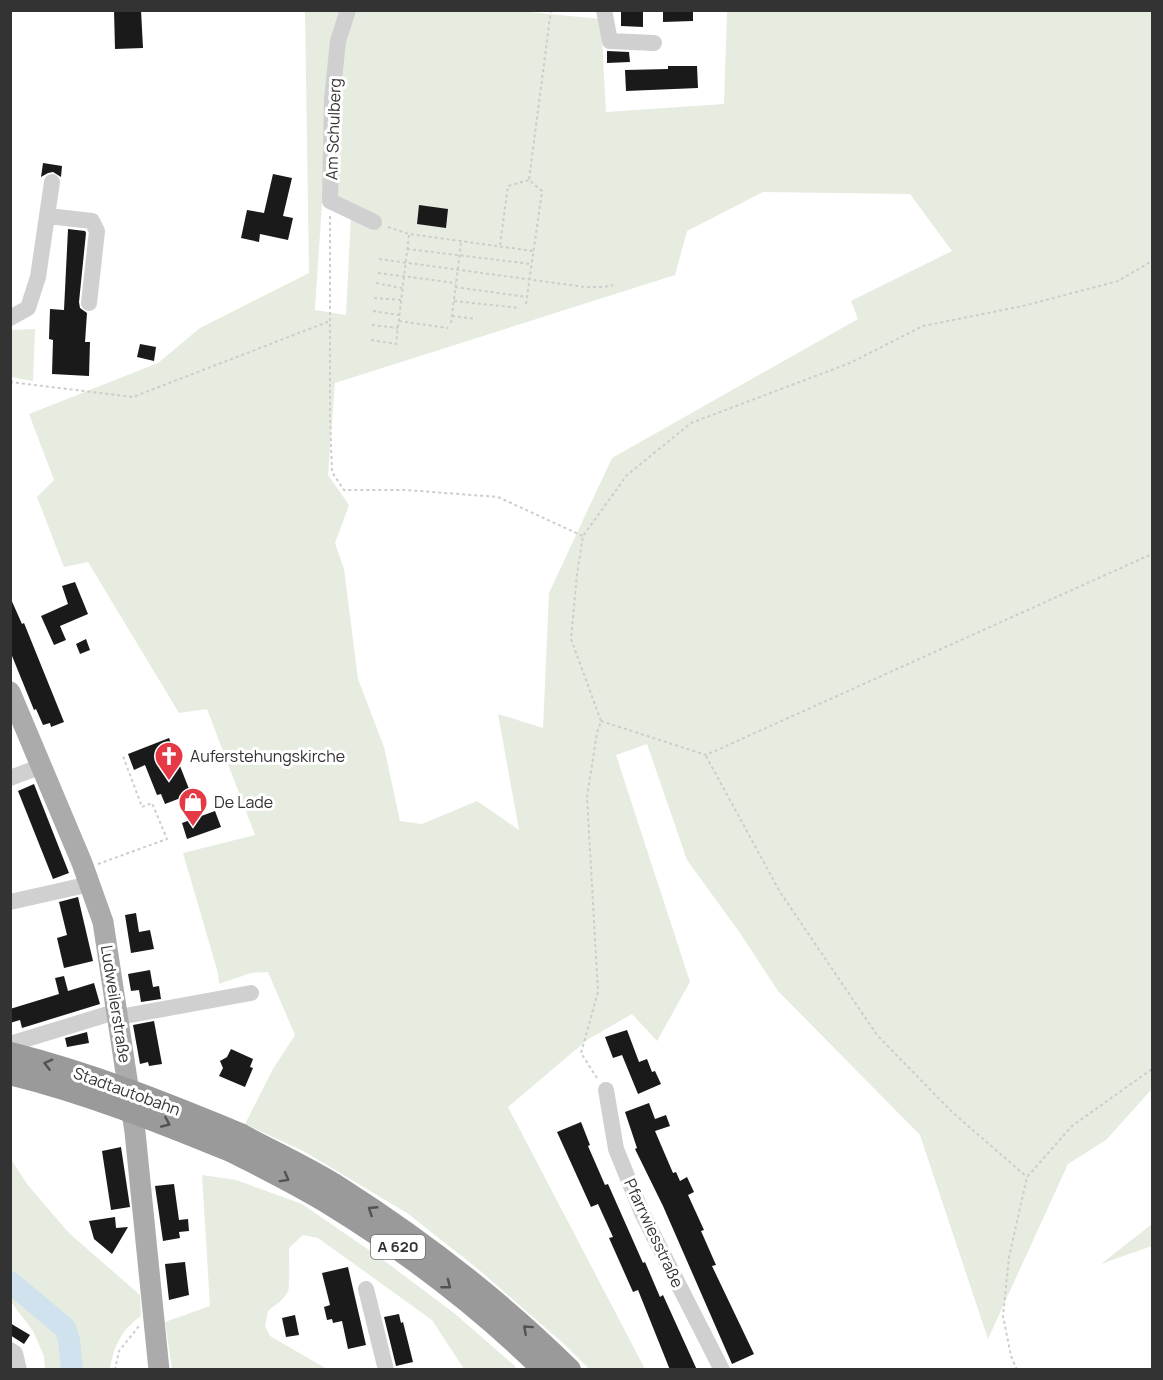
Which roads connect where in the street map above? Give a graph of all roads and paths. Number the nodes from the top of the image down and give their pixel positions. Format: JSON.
{"nodes":[{"id":1,"x":348,"y":10,"type":"edge"},
{"id":2,"x":551,"y":10,"type":"edge"},
{"id":3,"x":604,"y":10,"type":"edge"},
{"id":4,"x":654,"y":43,"type":"dead end"},
{"id":5,"x":529,"y":180,"type":"junction"},
{"id":6,"x":52,"y":182,"type":"dead end"},
{"id":7,"x":330,"y":201,"type":"junction"},
{"id":8,"x":48,"y":216,"type":"junction"},
{"id":9,"x":374,"y":222,"type":"joint"},
{"id":10,"x":409,"y":234,"type":"junction"},
{"id":11,"x":461,"y":241,"type":"junction"},
{"id":12,"x":499,"y":246,"type":"junction"},
{"id":13,"x":407,"y":249,"type":"junction"},
{"id":14,"x":533,"y":251,"type":"junction"},
{"id":15,"x":459,"y":256,"type":"junction"},
{"id":16,"x":380,"y":259,"type":"dead end"},
{"id":17,"x":1152,"y":261,"type":"edge"},
{"id":18,"x":405,"y":263,"type":"junction"},
{"id":19,"x":531,"y":264,"type":"junction"},
{"id":20,"x":458,"y":270,"type":"junction"},
{"id":21,"x":378,"y":273,"type":"dead end"},
{"id":22,"x":404,"y":276,"type":"junction"},
{"id":23,"x":529,"y":279,"type":"junction"},
{"id":24,"x":376,"y":283,"type":"dead end"},
{"id":25,"x":456,"y":283,"type":"junction"},
{"id":26,"x":613,"y":285,"type":"dead end"},
{"id":27,"x":456,"y":287,"type":"junction"},
{"id":28,"x":402,"y":288,"type":"junction"},
{"id":29,"x":527,"y":297,"type":"junction"},
{"id":30,"x":375,"y":298,"type":"dead end"},
{"id":31,"x":401,"y":300,"type":"junction"},
{"id":32,"x":454,"y":301,"type":"junction"},
{"id":33,"x":89,"y":303,"type":"dead end"},
{"id":34,"x":526,"y":304,"type":"dead end"},
{"id":35,"x":520,"y":308,"type":"dead end"},
{"id":36,"x":373,"y":311,"type":"dead end"},
{"id":37,"x":399,"y":315,"type":"junction"},
{"id":38,"x":452,"y":316,"type":"junction"},
{"id":39,"x":10,"y":318,"type":"edge"},
{"id":40,"x":476,"y":319,"type":"dead end"},
{"id":41,"x":330,"y":321,"type":"junction"},
{"id":42,"x":399,"y":321,"type":"junction"},
{"id":43,"x":451,"y":323,"type":"dead end"},
{"id":44,"x":372,"y":325,"type":"dead end"},
{"id":45,"x":398,"y":328,"type":"junction"},
{"id":46,"x":448,"y":328,"type":"dead end"},
{"id":47,"x":371,"y":340,"type":"dead end"},
{"id":48,"x":10,"y":382,"type":"edge"},
{"id":49,"x":583,"y":536,"type":"junction"},
{"id":50,"x":1152,"y":554,"type":"edge"},
{"id":51,"x":10,"y":692,"type":"edge"},
{"id":52,"x":601,"y":722,"type":"junction"},
{"id":53,"x":706,"y":755,"type":"junction"},
{"id":54,"x":123,"y":756,"type":"dead end"},
{"id":55,"x":42,"y":766,"type":"junction"},
{"id":56,"x":10,"y":778,"type":"edge"},
{"id":57,"x":87,"y":877,"type":"junction"},
{"id":58,"x":10,"y":902,"type":"edge"},
{"id":59,"x":250,"y":993,"type":"dead end"},
{"id":60,"x":118,"y":1014,"type":"junction"},
{"id":61,"x":10,"y":1044,"type":"edge"},
{"id":62,"x":10,"y":1054,"type":"edge"},
{"id":63,"x":1152,"y":1069,"type":"edge"},
{"id":64,"x":10,"y":1073,"type":"edge"},
{"id":65,"x":606,"y":1090,"type":"joint"},
{"id":66,"x":237,"y":1143,"type":"junction"},
{"id":67,"x":1027,"y":1177,"type":"junction"},
{"id":68,"x":366,"y":1289,"type":"dead end"},
{"id":69,"x":153,"y":1318,"type":"junction"},
{"id":70,"x":10,"y":1350,"type":"edge"},
{"id":71,"x":116,"y":1369,"type":"edge"},
{"id":72,"x":19,"y":1370,"type":"edge"},
{"id":73,"x":159,"y":1370,"type":"edge"},
{"id":74,"x":386,"y":1370,"type":"edge"},
{"id":75,"x":545,"y":1370,"type":"edge"},
{"id":76,"x":569,"y":1370,"type":"edge"},
{"id":77,"x":722,"y":1370,"type":"edge"},
{"id":78,"x":1017,"y":1370,"type":"edge"}],
"edges":[{"from":1,"to":7,"type":"street","name":"Am Schulberg"},
{"from":2,"to":5,"type":"path"},
{"from":3,"to":4,"type":"street"},
{"from":5,"to":12,"type":"path"},
{"from":5,"to":14,"type":"path"},
{"from":6,"to":8,"type":"street"},
{"from":7,"to":9,"type":"street","name":"Am Schulberg"},
{"from":7,"to":41,"type":"path"},
{"from":8,"to":33,"type":"street"},
{"from":8,"to":39,"type":"street"},
{"from":9,"to":10,"type":"path"},
{"from":10,"to":11,"type":"path"},
{"from":10,"to":13,"type":"path"},
{"from":11,"to":12,"type":"path"},
{"from":11,"to":15,"type":"path"},
{"from":12,"to":14,"type":"path"},
{"from":13,"to":15,"type":"path"},
{"from":13,"to":18,"type":"path"},
{"from":14,"to":19,"type":"path"},
{"from":15,"to":19,"type":"path"},
{"from":15,"to":20,"type":"path"},
{"from":16,"to":18,"type":"path"},
{"from":17,"to":49,"type":"path"},
{"from":18,"to":20,"type":"path"},
{"from":18,"to":22,"type":"path"},
{"from":19,"to":23,"type":"path"},
{"from":20,"to":23,"type":"path"},
{"from":20,"to":25,"type":"path"},
{"from":21,"to":22,"type":"path"},
{"from":22,"to":25,"type":"path"},
{"from":22,"to":28,"type":"path"},
{"from":23,"to":26,"type":"path"},
{"from":23,"to":29,"type":"path"},
{"from":24,"to":28,"type":"path"},
{"from":25,"to":27,"type":"path"},
{"from":27,"to":29,"type":"path"},
{"from":27,"to":32,"type":"path"},
{"from":28,"to":31,"type":"path"},
{"from":29,"to":34,"type":"path"},
{"from":30,"to":31,"type":"path"},
{"from":31,"to":37,"type":"path"},
{"from":32,"to":35,"type":"path"},
{"from":32,"to":38,"type":"path"},
{"from":36,"to":37,"type":"path"},
{"from":37,"to":42,"type":"path"},
{"from":38,"to":40,"type":"path"},
{"from":38,"to":43,"type":"path"},
{"from":41,"to":48,"type":"path"},
{"from":41,"to":49,"type":"path"},
{"from":42,"to":45,"type":"path"},
{"from":42,"to":46,"type":"path"},
{"from":44,"to":45,"type":"path"},
{"from":45,"to":47,"type":"path"},
{"from":49,"to":52,"type":"path"},
{"from":50,"to":53,"type":"path"},
{"from":51,"to":55,"type":"main road","name":"Ludweilerstraße"},
{"from":52,"to":53,"type":"path"},
{"from":52,"to":65,"type":"path"},
{"from":53,"to":67,"type":"path"},
{"from":54,"to":57,"type":"path"},
{"from":55,"to":56,"type":"street"},
{"from":55,"to":57,"type":"main road","name":"Ludweilerstraße"},
{"from":57,"to":58,"type":"street"},
{"from":57,"to":60,"type":"main road","name":"Ludweilerstraße"},
{"from":59,"to":60,"type":"street"},
{"from":60,"to":61,"type":"street"},
{"from":60,"to":69,"type":"main road","name":"Ludweilerstraße"},
{"from":66,"to":62,"type":"highway","name":"Stadtautobahn","number":"A 620","one_way":true,"bridge":true},
{"from":63,"to":67,"type":"path"},
{"from":64,"to":66,"type":"highway","number":"A 620","one_way":true,"bridge":true},
{"from":65,"to":77,"type":"street","name":"Pfarrwiesstraße"},
{"from":66,"to":75,"type":"highway","number":"A 620","one_way":true},
{"from":76,"to":66,"type":"highway","number":"A 620","one_way":true},
{"from":67,"to":78,"type":"path"},
{"from":68,"to":74,"type":"street"},
{"from":69,"to":71,"type":"path"},
{"from":69,"to":73,"type":"main road","name":"Ludweilerstraße"},
{"from":70,"to":72,"type":"street"}]}
